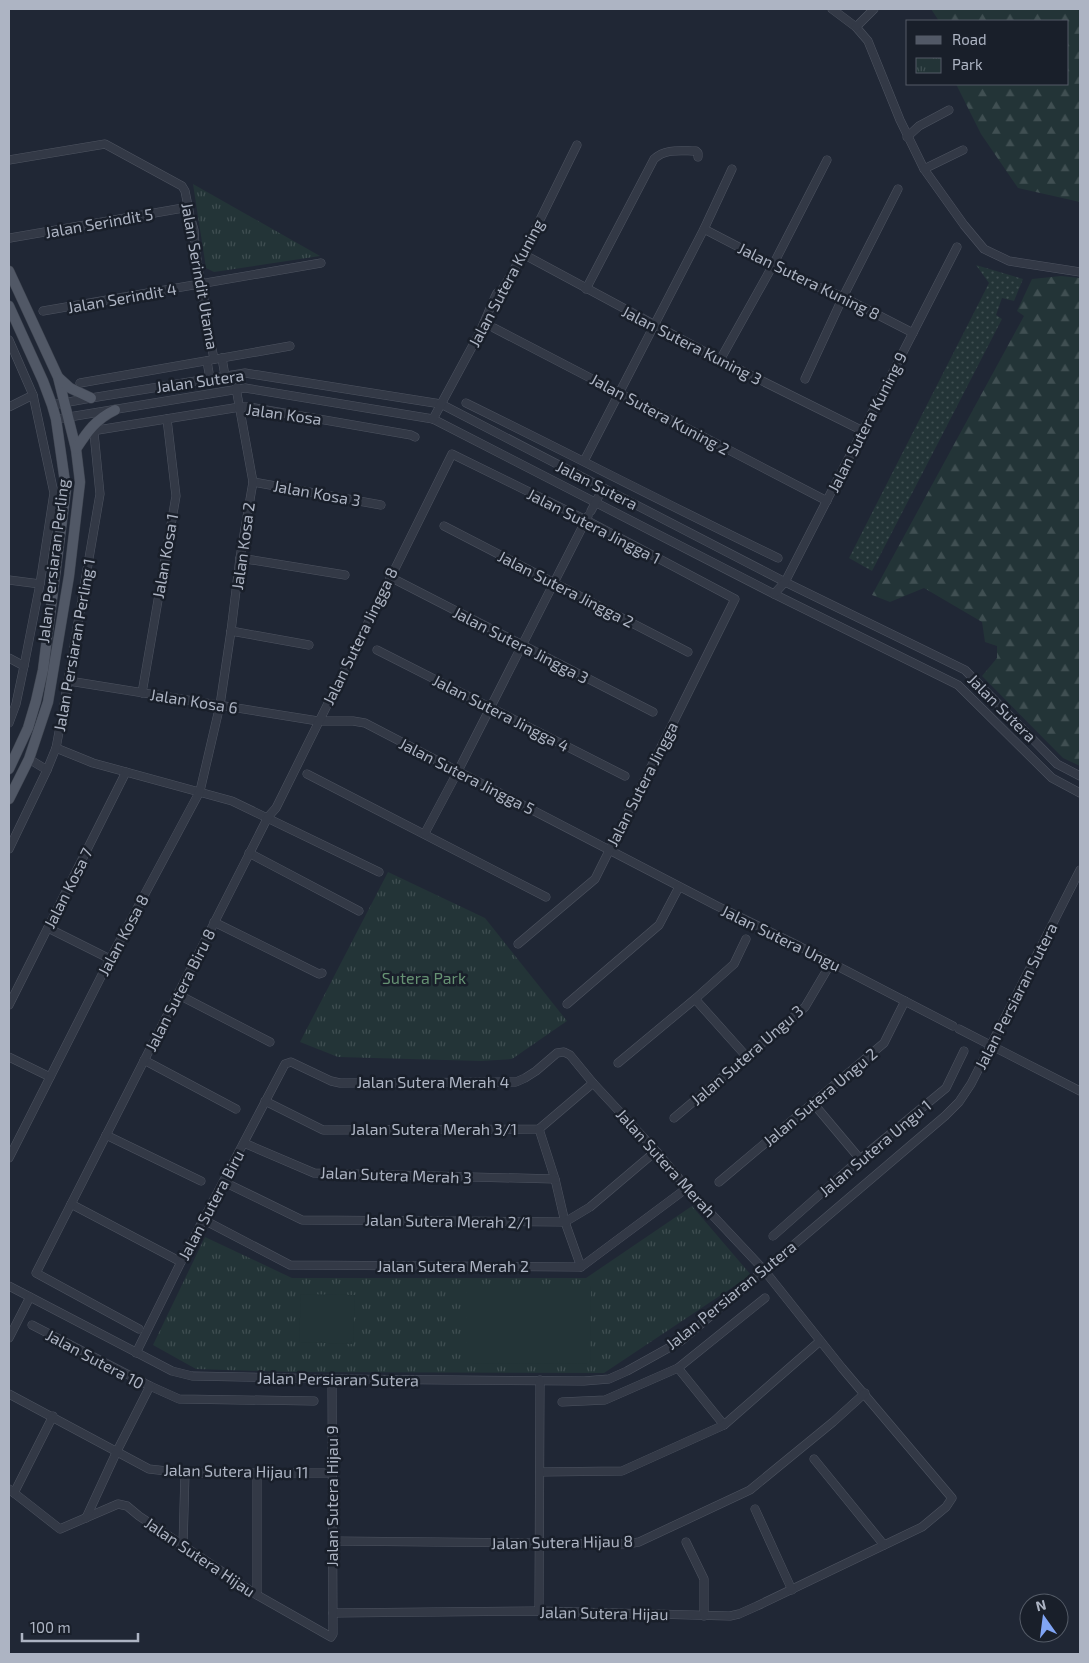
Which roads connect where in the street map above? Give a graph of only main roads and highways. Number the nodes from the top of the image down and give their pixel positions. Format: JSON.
{"nodes":[{"id":1,"x":9,"y":271,"type":"edge"},
{"id":2,"x":9,"y":306,"type":"edge"},
{"id":3,"x":58,"y":377,"type":"junction"},
{"id":4,"x":91,"y":398,"type":"road end"},
{"id":5,"x":115,"y":410,"type":"road end"},
{"id":6,"x":76,"y":449,"type":"junction"},
{"id":7,"x":9,"y":769,"type":"edge"},
{"id":8,"x":9,"y":799,"type":"edge"}],
"edges":[{"from":1,"to":3,"type":"main road","name":"Jalan Persiaran Perling"},
{"from":2,"to":7,"type":"main road","name":"Jalan Persiaran Perling"},
{"from":3,"to":4,"type":"main road"},
{"from":3,"to":6,"type":"main road","name":"Jalan Persiaran Perling"},
{"from":5,"to":6,"type":"main road"},
{"from":6,"to":8,"type":"main road","name":"Jalan Persiaran Perling"}]}
